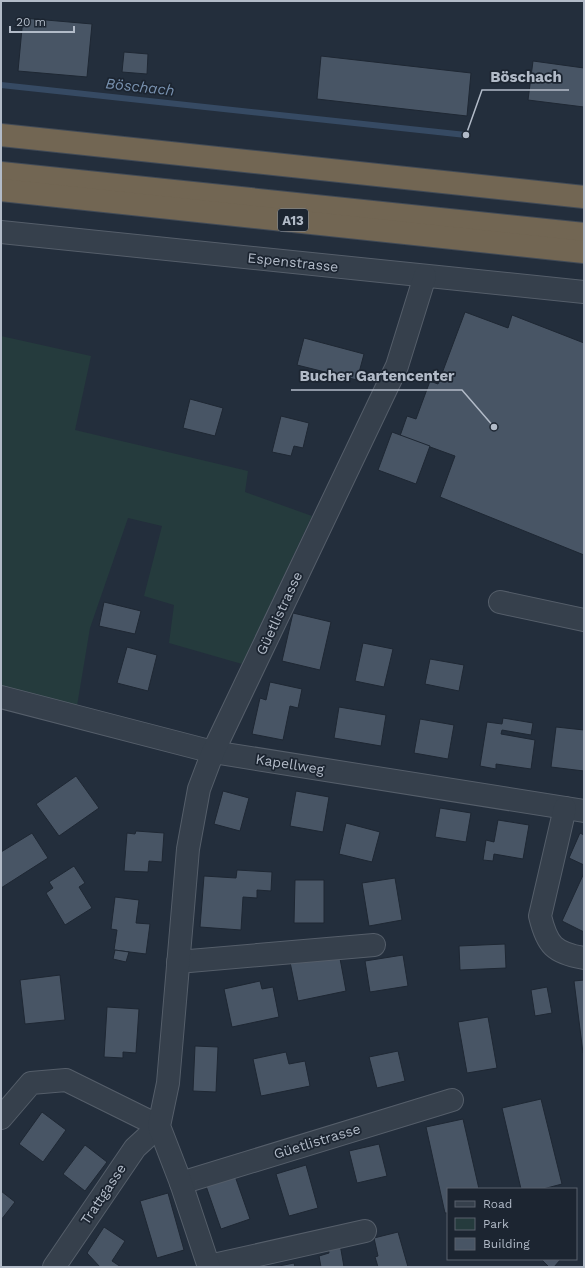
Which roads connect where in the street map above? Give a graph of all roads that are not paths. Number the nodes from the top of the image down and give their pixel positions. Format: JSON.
{"nodes":[{"id":1,"x":1,"y":135,"type":"edge"},
{"id":2,"x":1,"y":173,"type":"edge"},
{"id":3,"x":1,"y":190,"type":"edge"},
{"id":4,"x":584,"y":197,"type":"edge"},
{"id":5,"x":1,"y":232,"type":"edge"},
{"id":6,"x":584,"y":234,"type":"edge"},
{"id":7,"x":584,"y":252,"type":"edge"},
{"id":8,"x":425,"y":276,"type":"junction"},
{"id":9,"x":584,"y":292,"type":"edge"},
{"id":10,"x":500,"y":602,"type":"dead end"},
{"id":11,"x":584,"y":620,"type":"edge"},
{"id":12,"x":1,"y":697,"type":"edge"},
{"id":13,"x":213,"y":752,"type":"junction"},
{"id":14,"x":574,"y":809,"type":"edge"},
{"id":15,"x":374,"y":945,"type":"dead end"},
{"id":16,"x":584,"y":958,"type":"edge"},
{"id":17,"x":178,"y":962,"type":"junction"},
{"id":18,"x":452,"y":1100,"type":"dead end"},
{"id":19,"x":1,"y":1118,"type":"edge"},
{"id":20,"x":159,"y":1126,"type":"junction"},
{"id":21,"x":181,"y":1183,"type":"junction"},
{"id":22,"x":365,"y":1232,"type":"dead end"},
{"id":23,"x":54,"y":1267,"type":"edge"},
{"id":24,"x":209,"y":1267,"type":"edge"}],
"edges":[{"from":1,"to":4,"type":"highway"},
{"from":2,"to":6,"type":"highway","number":"A13"},
{"from":3,"to":7,"type":"highway","number":"A13"},
{"from":5,"to":8,"type":"street","name":"Espenstrasse"},
{"from":8,"to":9,"type":"street","name":"Espenstrasse"},
{"from":8,"to":13,"type":"street","name":"Güetlistrasse"},
{"from":10,"to":11,"type":"street"},
{"from":12,"to":13,"type":"street","name":"Kapellweg"},
{"from":13,"to":14,"type":"street","name":"Kapellweg"},
{"from":13,"to":17,"type":"street","name":"Güetlistrasse"},
{"from":14,"to":16,"type":"street"},
{"from":15,"to":17,"type":"street"},
{"from":17,"to":20,"type":"street","name":"Güetlistrasse"},
{"from":18,"to":21,"type":"street","name":"Güetlistrasse"},
{"from":19,"to":20,"type":"street"},
{"from":20,"to":21,"type":"street"},
{"from":20,"to":23,"type":"street","name":"Trattgasse"},
{"from":21,"to":24,"type":"street"},
{"from":22,"to":24,"type":"street"}]}
